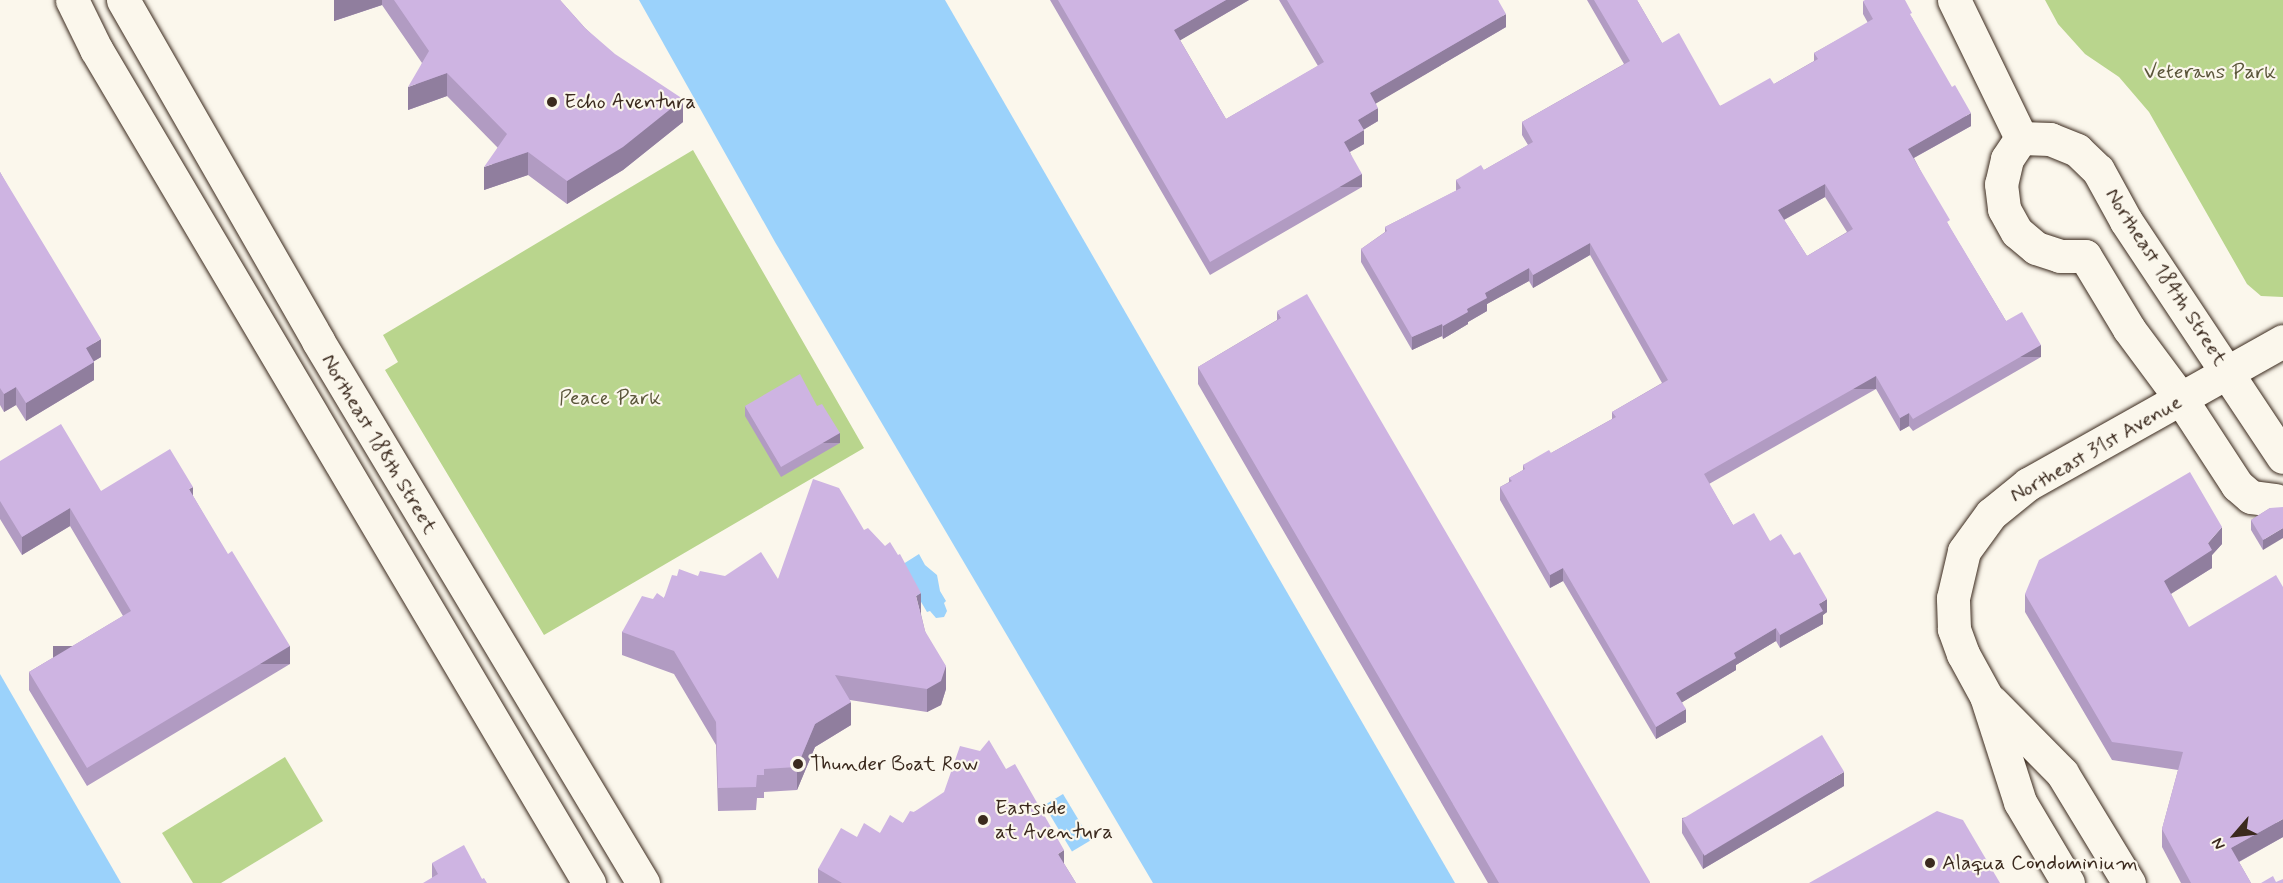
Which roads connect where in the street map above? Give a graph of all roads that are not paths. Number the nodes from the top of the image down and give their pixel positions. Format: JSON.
{"nodes":[{"id":1,"x":72,"y":0,"type":"edge"},
{"id":2,"x":123,"y":0,"type":"edge"},
{"id":3,"x":1954,"y":0,"type":"edge"},
{"id":4,"x":2021,"y":138,"type":"junction"},
{"id":5,"x":2283,"y":341,"type":"edge"},
{"id":6,"x":2228,"y":373,"type":"junction"},
{"id":7,"x":2181,"y":399,"type":"junction"},
{"id":8,"x":2283,"y":457,"type":"edge"},
{"id":9,"x":2280,"y":501,"type":"edge"},
{"id":10,"x":1986,"y":696,"type":"junction"},
{"id":11,"x":589,"y":883,"type":"edge"},
{"id":12,"x":643,"y":883,"type":"edge"},
{"id":13,"x":2068,"y":883,"type":"edge"},
{"id":14,"x":2129,"y":883,"type":"edge"}],
"edges":[{"from":1,"to":11,"type":"street","name":"Northeast 188th Street"},
{"from":2,"to":12,"type":"street","name":"Northeast 188th Street"},
{"from":3,"to":4,"type":"street"},
{"from":4,"to":6,"type":"street","name":"Northeast 184th Street"},
{"from":4,"to":7,"type":"street"},
{"from":5,"to":6,"type":"street","name":"Northeast 31st Avenue"},
{"from":6,"to":7,"type":"street","name":"Northeast 31st Avenue"},
{"from":6,"to":8,"type":"street","name":"Northeast 184th Street"},
{"from":7,"to":9,"type":"street"},
{"from":7,"to":10,"type":"street","name":"Northeast 31st Avenue"},
{"from":10,"to":13,"type":"street"},
{"from":10,"to":14,"type":"street"}]}
